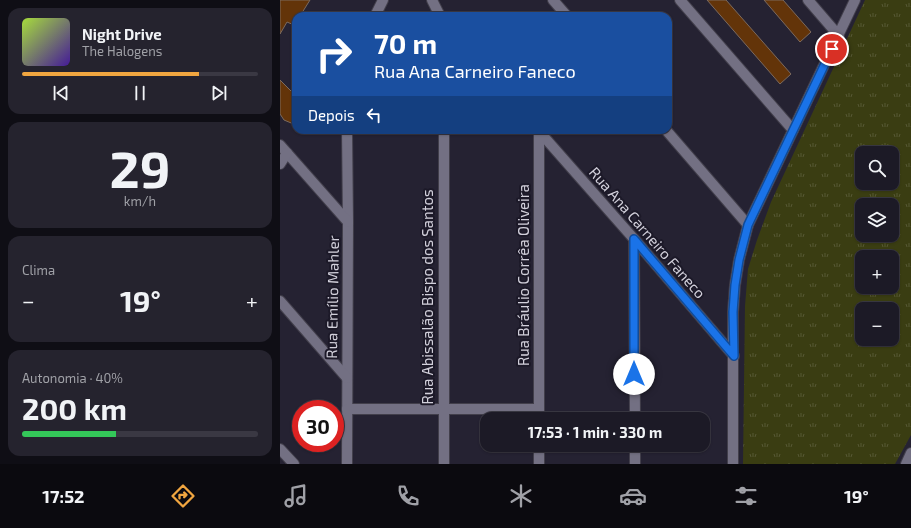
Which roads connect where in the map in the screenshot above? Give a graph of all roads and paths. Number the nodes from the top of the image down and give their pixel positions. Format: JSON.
{"nodes":[{"id":1,"x":383,"y":0,"type":"edge"},
{"id":2,"x":432,"y":0,"type":"edge"},
{"id":3,"x":553,"y":0,"type":"edge"},
{"id":4,"x":680,"y":0,"type":"edge"},
{"id":5,"x":808,"y":0,"type":"edge"},
{"id":6,"x":855,"y":0,"type":"edge"},
{"id":7,"x":377,"y":12,"type":"edge"},
{"id":8,"x":438,"y":12,"type":"edge"},
{"id":9,"x":564,"y":12,"type":"edge"},
{"id":10,"x":839,"y":36,"type":"junction"},
{"id":11,"x":793,"y":130,"type":"junction"},
{"id":12,"x":346,"y":134,"type":"edge"},
{"id":13,"x":444,"y":134,"type":"edge"},
{"id":14,"x":539,"y":134,"type":"edge"},
{"id":15,"x":542,"y":134,"type":"edge"},
{"id":16,"x":669,"y":134,"type":"edge"},
{"id":17,"x":284,"y":149,"type":"edge"},
{"id":18,"x":280,"y":164,"type":"edge"},
{"id":19,"x":348,"y":222,"type":"junction"},
{"id":20,"x":748,"y":225,"type":"junction"},
{"id":21,"x":634,"y":239,"type":"junction"},
{"id":22,"x":280,"y":301,"type":"edge"},
{"id":23,"x":734,"y":356,"type":"junction"},
{"id":24,"x":347,"y":378,"type":"junction"},
{"id":25,"x":347,"y":409,"type":"junction"},
{"id":26,"x":443,"y":409,"type":"junction"},
{"id":27,"x":501,"y":412,"type":"edge"},
{"id":28,"x":539,"y":412,"type":"edge"},
{"id":29,"x":634,"y":412,"type":"edge"},
{"id":30,"x":280,"y":449,"type":"edge"},
{"id":31,"x":539,"y":452,"type":"edge"},
{"id":32,"x":635,"y":452,"type":"edge"},
{"id":33,"x":911,"y":453,"type":"edge"},
{"id":34,"x":294,"y":464,"type":"edge"},
{"id":35,"x":347,"y":464,"type":"edge"},
{"id":36,"x":444,"y":464,"type":"edge"},
{"id":37,"x":539,"y":464,"type":"edge"},
{"id":38,"x":635,"y":464,"type":"edge"},
{"id":39,"x":733,"y":464,"type":"edge"},
{"id":40,"x":906,"y":464,"type":"edge"}],
"edges":[{"from":1,"to":7,"type":"street"},
{"from":2,"to":8,"type":"street"},
{"from":3,"to":9,"type":"street"},
{"from":4,"to":11,"type":"street"},
{"from":5,"to":10,"type":"street"},
{"from":6,"to":10,"type":"street"},
{"from":10,"to":11,"type":"street"},
{"from":11,"to":20,"type":"street"},
{"from":12,"to":19,"type":"street","name":"Rua Emílio Mahler"},
{"from":13,"to":26,"type":"street","name":"Rua Abissalão Bispo dos Santos"},
{"from":14,"to":28,"type":"street","name":"Rua Bráulio Corrêa Oliveira"},
{"from":15,"to":21,"type":"street","name":"Rua Ana Carneiro Faneco"},
{"from":16,"to":20,"type":"street"},
{"from":17,"to":18,"type":"street"},
{"from":17,"to":19,"type":"street"},
{"from":19,"to":24,"type":"street","name":"Rua Emílio Mahler"},
{"from":20,"to":23,"type":"street"},
{"from":21,"to":23,"type":"street","name":"Rua Ana Carneiro Faneco"},
{"from":21,"to":29,"type":"street"},
{"from":22,"to":24,"type":"street"},
{"from":23,"to":39,"type":"street"},
{"from":24,"to":25,"type":"street","name":"Rua Emílio Mahler"},
{"from":25,"to":26,"type":"street"},
{"from":25,"to":35,"type":"street","name":"Rua Emílio Mahler"},
{"from":26,"to":27,"type":"street"},
{"from":26,"to":36,"type":"street","name":"Rua Abissalão Bispo dos Santos"},
{"from":30,"to":34,"type":"street"},
{"from":31,"to":37,"type":"street"},
{"from":32,"to":38,"type":"street"},
{"from":33,"to":40,"type":"street"}]}
